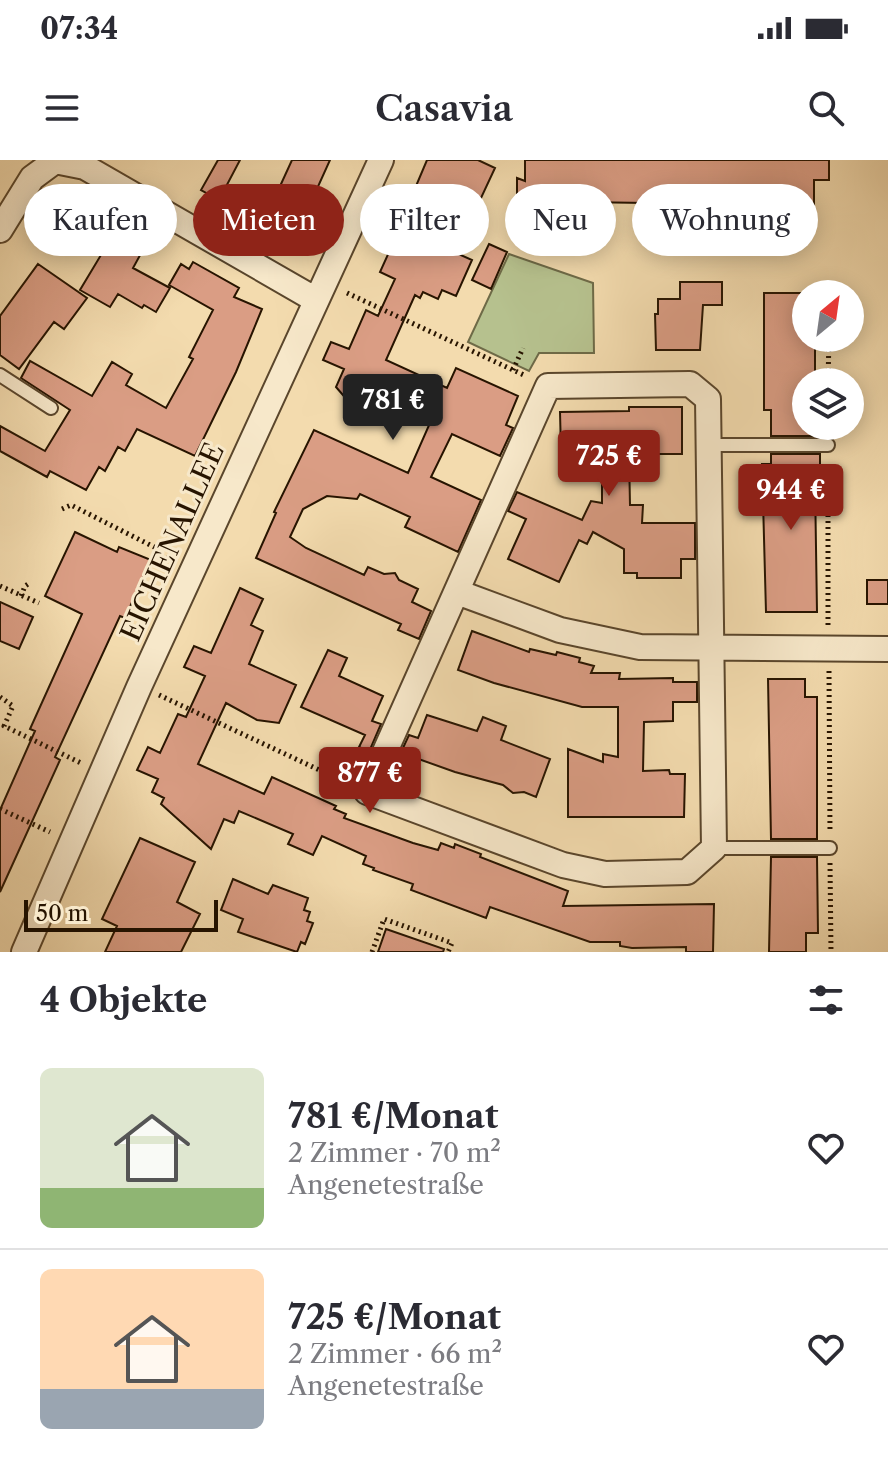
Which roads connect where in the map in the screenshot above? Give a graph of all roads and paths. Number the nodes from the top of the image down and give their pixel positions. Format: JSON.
{"nodes":[{"id":1,"x":381,"y":160,"type":"edge"},
{"id":2,"x":0,"y":230,"type":"edge"},
{"id":3,"x":320,"y":291,"type":"junction"},
{"id":4,"x":523,"y":348,"type":"dead end"},
{"id":5,"x":513,"y":370,"type":"junction"},
{"id":6,"x":0,"y":375,"type":"edge"},
{"id":7,"x":548,"y":386,"type":"junction"},
{"id":8,"x":51,"y":408,"type":"dead end"},
{"id":9,"x":711,"y":445,"type":"junction"},
{"id":10,"x":828,"y":445,"type":"joint"},
{"id":11,"x":62,"y":509,"type":"dead end"},
{"id":12,"x":192,"y":571,"type":"junction"},
{"id":13,"x":31,"y":582,"type":"dead end"},
{"id":14,"x":0,"y":586,"type":"edge"},
{"id":15,"x":457,"y":592,"type":"junction"},
{"id":16,"x":21,"y":596,"type":"junction"},
{"id":17,"x":39,"y":603,"type":"dead end"},
{"id":18,"x":711,"y":647,"type":"junction"},
{"id":19,"x":828,"y":649,"type":"junction"},
{"id":20,"x":888,"y":649,"type":"edge"},
{"id":21,"x":139,"y":687,"type":"junction"},
{"id":22,"x":0,"y":697,"type":"edge"},
{"id":23,"x":102,"y":774,"type":"junction"},
{"id":24,"x":367,"y":792,"type":"junction"},
{"id":25,"x":0,"y":809,"type":"edge"},
{"id":26,"x":72,"y":842,"type":"junction"},
{"id":27,"x":714,"y":848,"type":"junction"},
{"id":28,"x":830,"y":848,"type":"junction"},
{"id":29,"x":24,"y":952,"type":"edge"},
{"id":30,"x":372,"y":952,"type":"edge"},
{"id":31,"x":448,"y":952,"type":"edge"},
{"id":32,"x":831,"y":952,"type":"edge"}],
"edges":[{"from":1,"to":3,"type":"street","name":"EICHENALLEE"},
{"from":2,"to":3,"type":"street"},
{"from":3,"to":5,"type":"path"},
{"from":3,"to":12,"type":"street","name":"EICHENALLEE"},
{"from":4,"to":5,"type":"path"},
{"from":5,"to":7,"type":"path"},
{"from":6,"to":8,"type":"lane"},
{"from":7,"to":9,"type":"street"},
{"from":7,"to":15,"type":"street"},
{"from":9,"to":10,"type":"lane"},
{"from":9,"to":18,"type":"street"},
{"from":10,"to":19,"type":"path"},
{"from":11,"to":12,"type":"path"},
{"from":12,"to":21,"type":"street","name":"EICHENALLEE"},
{"from":13,"to":16,"type":"path"},
{"from":14,"to":16,"type":"path"},
{"from":15,"to":18,"type":"street"},
{"from":15,"to":24,"type":"street"},
{"from":16,"to":17,"type":"path"},
{"from":18,"to":19,"type":"street"},
{"from":18,"to":27,"type":"street"},
{"from":19,"to":20,"type":"street"},
{"from":19,"to":28,"type":"path"},
{"from":21,"to":23,"type":"street","name":"EICHENALLEE"},
{"from":21,"to":24,"type":"path"},
{"from":22,"to":23,"type":"path"},
{"from":23,"to":26,"type":"street","name":"EICHENALLEE"},
{"from":24,"to":27,"type":"street"},
{"from":25,"to":26,"type":"path"},
{"from":26,"to":29,"type":"street","name":"EICHENALLEE"},
{"from":27,"to":28,"type":"lane"},
{"from":28,"to":32,"type":"path"},
{"from":30,"to":31,"type":"path"}]}
